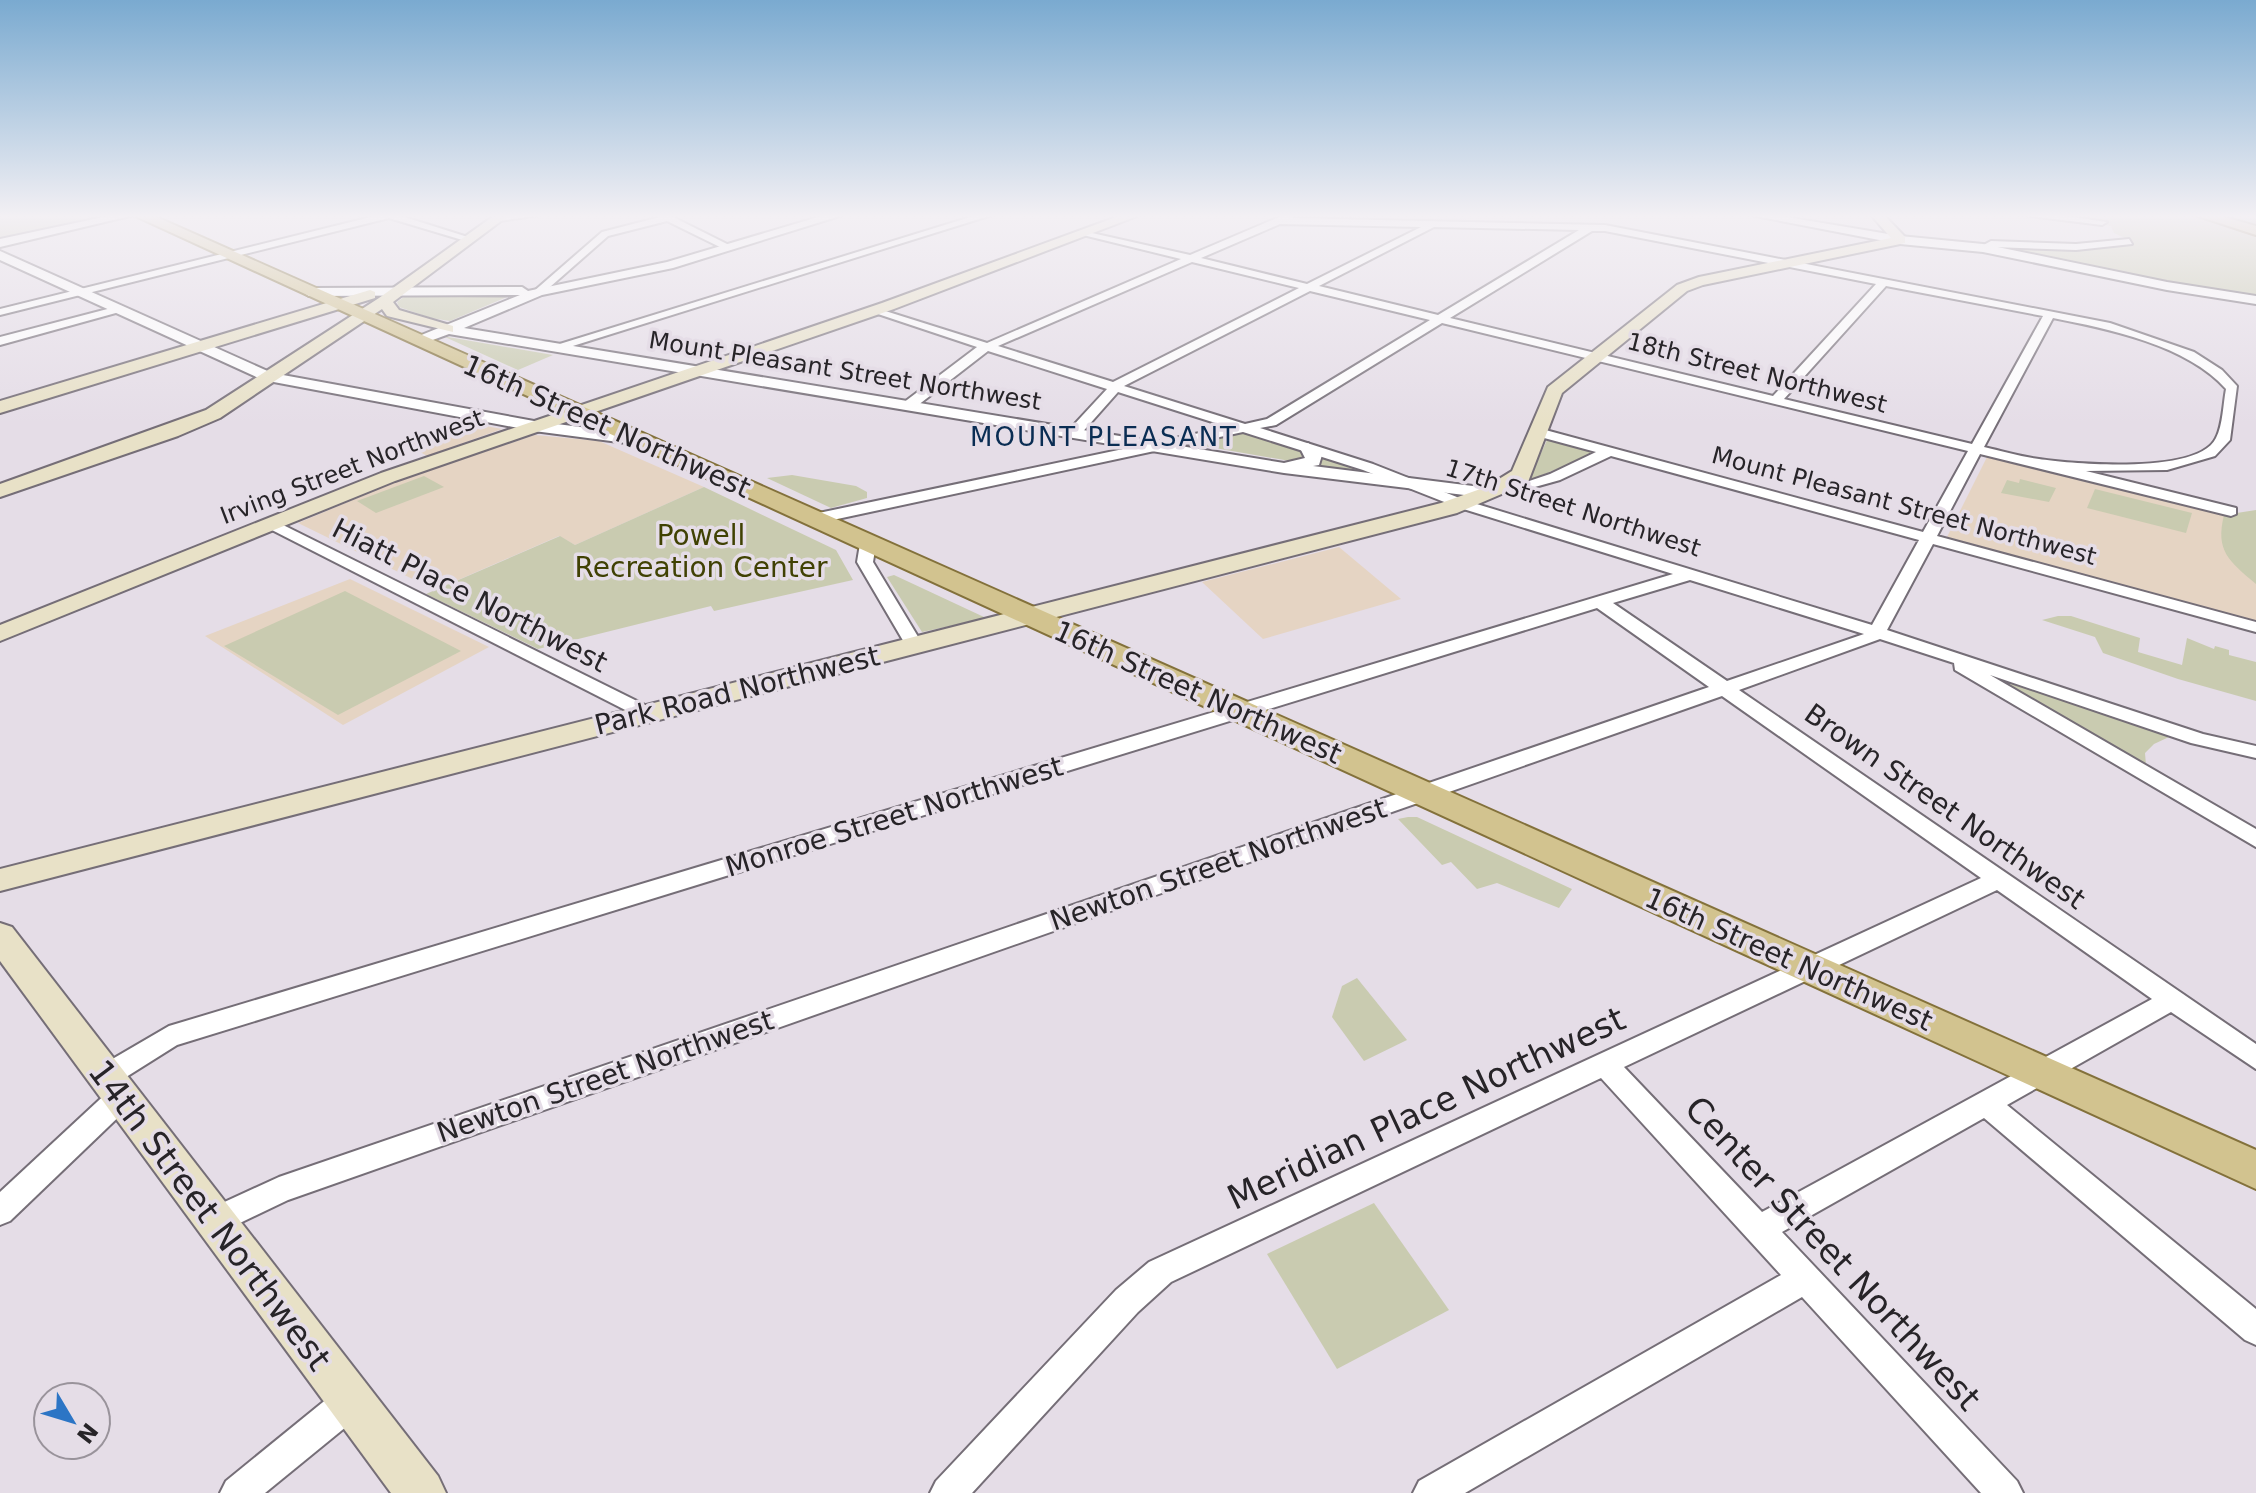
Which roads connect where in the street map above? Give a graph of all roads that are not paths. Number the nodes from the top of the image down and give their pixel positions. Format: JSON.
{"nodes":[{"id":1,"x":64,"y":285,"type":"edge"},
{"id":2,"x":110,"y":285,"type":"edge"},
{"id":3,"x":293,"y":285,"type":"edge"},
{"id":4,"x":403,"y":285,"type":"edge"},
{"id":5,"x":546,"y":285,"type":"edge"},
{"id":6,"x":577,"y":285,"type":"edge"},
{"id":7,"x":760,"y":285,"type":"edge"},
{"id":8,"x":946,"y":285,"type":"edge"},
{"id":9,"x":1130,"y":285,"type":"edge"},
{"id":10,"x":1301,"y":285,"type":"edge"},
{"id":11,"x":1315,"y":285,"type":"edge"},
{"id":12,"x":1497,"y":285,"type":"edge"},
{"id":13,"x":1691,"y":285,"type":"edge"},
{"id":14,"x":1881,"y":285,"type":"edge"},
{"id":15,"x":1903,"y":285,"type":"edge"},
{"id":16,"x":2164,"y":285,"type":"edge"},
{"id":17,"x":1310,"y":287,"type":"junction"},
{"id":18,"x":394,"y":291,"type":"junction"},
{"id":19,"x":80,"y":292,"type":"junction"},
{"id":20,"x":309,"y":292,"type":"junction"},
{"id":21,"x":538,"y":292,"type":"junction"},
{"id":22,"x":2256,"y":300,"type":"edge"},
{"id":23,"x":341,"y":306,"type":"junction"},
{"id":24,"x":119,"y":309,"type":"junction"},
{"id":25,"x":875,"y":311,"type":"junction"},
{"id":26,"x":0,"y":312,"type":"edge"},
{"id":27,"x":2050,"y":313,"type":"junction"},
{"id":28,"x":361,"y":315,"type":"junction"},
{"id":29,"x":1441,"y":319,"type":"junction"},
{"id":30,"x":447,"y":329,"type":"junction"},
{"id":31,"x":420,"y":332,"type":"junction"},
{"id":32,"x":0,"y":341,"type":"edge"},
{"id":33,"x":202,"y":347,"type":"junction"},
{"id":34,"x":556,"y":347,"type":"junction"},
{"id":35,"x":986,"y":347,"type":"junction"},
{"id":36,"x":1595,"y":356,"type":"junction"},
{"id":37,"x":698,"y":371,"type":"junction"},
{"id":38,"x":268,"y":377,"type":"junction"},
{"id":39,"x":1113,"y":387,"type":"junction"},
{"id":40,"x":1776,"y":400,"type":"junction"},
{"id":41,"x":908,"y":406,"type":"junction"},
{"id":42,"x":0,"y":407,"type":"edge"},
{"id":43,"x":576,"y":412,"type":"junction"},
{"id":44,"x":534,"y":426,"type":"junction"},
{"id":45,"x":1245,"y":429,"type":"junction"},
{"id":46,"x":1538,"y":432,"type":"junction"},
{"id":47,"x":1074,"y":433,"type":"junction"},
{"id":48,"x":634,"y":439,"type":"junction"},
{"id":49,"x":1154,"y":446,"type":"junction"},
{"id":50,"x":1308,"y":448,"type":"junction"},
{"id":51,"x":1976,"y":449,"type":"junction"},
{"id":52,"x":1610,"y":451,"type":"junction"},
{"id":53,"x":2048,"y":463,"type":"junction"},
{"id":54,"x":1284,"y":468,"type":"junction"},
{"id":55,"x":1428,"y":488,"type":"junction"},
{"id":56,"x":0,"y":491,"type":"edge"},
{"id":57,"x":1491,"y":492,"type":"junction"},
{"id":58,"x":2231,"y":511,"type":"dead end"},
{"id":59,"x":814,"y":519,"type":"junction"},
{"id":60,"x":271,"y":524,"type":"junction"},
{"id":61,"x":1928,"y":538,"type":"junction"},
{"id":62,"x":868,"y":544,"type":"junction"},
{"id":63,"x":1691,"y":574,"type":"junction"},
{"id":64,"x":1600,"y":602,"type":"junction"},
{"id":65,"x":1029,"y":616,"type":"junction"},
{"id":66,"x":2256,"y":627,"type":"edge"},
{"id":67,"x":1877,"y":632,"type":"junction"},
{"id":68,"x":0,"y":634,"type":"edge"},
{"id":69,"x":914,"y":645,"type":"junction"},
{"id":70,"x":1941,"y":652,"type":"junction"},
{"id":71,"x":1725,"y":689,"type":"junction"},
{"id":72,"x":1241,"y":712,"type":"junction"},
{"id":73,"x":646,"y":713,"type":"junction"},
{"id":74,"x":2256,"y":752,"type":"edge"},
{"id":75,"x":1422,"y":793,"type":"junction"},
{"id":76,"x":2256,"y":839,"type":"edge"},
{"id":77,"x":1999,"y":879,"type":"junction"},
{"id":78,"x":0,"y":880,"type":"edge"},
{"id":79,"x":0,"y":936,"type":"edge"},
{"id":80,"x":1808,"y":968,"type":"junction"},
{"id":81,"x":2171,"y":1000,"type":"junction"},
{"id":82,"x":2256,"y":1058,"type":"edge"},
{"id":83,"x":1605,"y":1064,"type":"junction"},
{"id":84,"x":2040,"y":1072,"type":"junction"},
{"id":85,"x":113,"y":1086,"type":"junction"},
{"id":86,"x":1985,"y":1103,"type":"junction"},
{"id":87,"x":2256,"y":1170,"type":"edge"},
{"id":88,"x":0,"y":1211,"type":"edge"},
{"id":89,"x":217,"y":1220,"type":"junction"},
{"id":90,"x":1760,"y":1229,"type":"junction"},
{"id":91,"x":1805,"y":1278,"type":"junction"},
{"id":92,"x":2256,"y":1329,"type":"edge"},
{"id":93,"x":351,"y":1401,"type":"junction"},
{"id":94,"x":238,"y":1493,"type":"edge"},
{"id":95,"x":421,"y":1493,"type":"edge"},
{"id":96,"x":948,"y":1493,"type":"edge"},
{"id":97,"x":1431,"y":1493,"type":"edge"},
{"id":98,"x":2005,"y":1493,"type":"edge"}],
"edges":[{"from":1,"to":19,"type":"street"},
{"from":2,"to":19,"type":"street"},
{"from":3,"to":20,"type":"main road","name":"16th Street Northwest"},
{"from":4,"to":18,"type":"main road"},
{"from":5,"to":21,"type":"street"},
{"from":6,"to":21,"type":"street"},
{"from":7,"to":34,"type":"street"},
{"from":8,"to":25,"type":"main road","name":"Irving Street Northwest"},
{"from":9,"to":35,"type":"street"},
{"from":10,"to":17,"type":"street","name":"18th Street Northwest"},
{"from":11,"to":17,"type":"street"},
{"from":12,"to":29,"type":"street"},
{"from":13,"to":36,"type":"main road"},
{"from":14,"to":40,"type":"street"},
{"from":15,"to":27,"type":"street"},
{"from":16,"to":22,"type":"street"},
{"from":17,"to":29,"type":"street","name":"18th Street Northwest"},
{"from":17,"to":39,"type":"street"},
{"from":18,"to":20,"type":"street"},
{"from":18,"to":21,"type":"street"},
{"from":18,"to":23,"type":"main road"},
{"from":18,"to":28,"type":"main road"},
{"from":18,"to":31,"type":"main road"},
{"from":19,"to":24,"type":"street"},
{"from":19,"to":26,"type":"street"},
{"from":20,"to":23,"type":"main road","name":"16th Street Northwest"},
{"from":21,"to":30,"type":"street"},
{"from":23,"to":28,"type":"main road","name":"16th Street Northwest"},
{"from":23,"to":33,"type":"main road"},
{"from":24,"to":32,"type":"street"},
{"from":24,"to":33,"type":"street"},
{"from":25,"to":35,"type":"street","name":"17th Street Northwest"},
{"from":25,"to":37,"type":"main road","name":"Irving Street Northwest"},
{"from":27,"to":51,"type":"street"},
{"from":27,"to":53,"type":"street"},
{"from":28,"to":31,"type":"main road","name":"16th Street Northwest"},
{"from":28,"to":38,"type":"main road"},
{"from":29,"to":36,"type":"street","name":"18th Street Northwest"},
{"from":29,"to":45,"type":"street"},
{"from":30,"to":31,"type":"main road"},
{"from":30,"to":34,"type":"street","name":"Mount Pleasant Street Northwest"},
{"from":31,"to":43,"type":"main road","name":"16th Street Northwest"},
{"from":33,"to":38,"type":"street"},
{"from":33,"to":42,"type":"main road"},
{"from":34,"to":37,"type":"street","name":"Mount Pleasant Street Northwest"},
{"from":35,"to":39,"type":"street","name":"17th Street Northwest"},
{"from":35,"to":41,"type":"street"},
{"from":36,"to":40,"type":"street","name":"18th Street Northwest"},
{"from":36,"to":46,"type":"main road"},
{"from":37,"to":41,"type":"street","name":"Mount Pleasant Street Northwest"},
{"from":37,"to":43,"type":"main road","name":"Irving Street Northwest"},
{"from":38,"to":44,"type":"street"},
{"from":38,"to":56,"type":"main road"},
{"from":39,"to":45,"type":"street","name":"17th Street Northwest"},
{"from":39,"to":47,"type":"street"},
{"from":40,"to":51,"type":"street","name":"18th Street Northwest"},
{"from":41,"to":47,"type":"street","name":"Mount Pleasant Street Northwest"},
{"from":43,"to":44,"type":"main road","name":"Irving Street Northwest"},
{"from":43,"to":48,"type":"main road","name":"16th Street Northwest"},
{"from":44,"to":48,"type":"street"},
{"from":44,"to":60,"type":"main road","name":"Irving Street Northwest"},
{"from":45,"to":49,"type":"street"},
{"from":45,"to":50,"type":"street","name":"17th Street Northwest"},
{"from":46,"to":52,"type":"street","name":"Mount Pleasant Street Northwest"},
{"from":46,"to":57,"type":"main road"},
{"from":47,"to":49,"type":"street","name":"Mount Pleasant Street Northwest"},
{"from":48,"to":59,"type":"main road","name":"16th Street Northwest"},
{"from":49,"to":54,"type":"street","name":"Mount Pleasant Street Northwest"},
{"from":49,"to":59,"type":"street"},
{"from":50,"to":54,"type":"street"},
{"from":50,"to":55,"type":"street","name":"17th Street Northwest"},
{"from":51,"to":53,"type":"street","name":"18th Street Northwest"},
{"from":51,"to":61,"type":"street"},
{"from":52,"to":57,"type":"street","name":"Park Road Northwest"},
{"from":52,"to":61,"type":"street","name":"Mount Pleasant Street Northwest"},
{"from":53,"to":58,"type":"street","name":"18th Street Northwest"},
{"from":54,"to":55,"type":"street","name":"Mount Pleasant Street Northwest"},
{"from":54,"to":57,"type":"street","name":"Mount Pleasant Street Northwest"},
{"from":55,"to":57,"type":"street","name":"Mount Pleasant Street Northwest"},
{"from":55,"to":57,"type":"street","name":"17th Street Northwest"},
{"from":57,"to":63,"type":"street","name":"17th Street Northwest"},
{"from":57,"to":65,"type":"main road","name":"Park Road Northwest"},
{"from":59,"to":62,"type":"main road","name":"16th Street Northwest"},
{"from":60,"to":68,"type":"main road","name":"Irving Street Northwest"},
{"from":60,"to":73,"type":"street","name":"Hiatt Place Northwest"},
{"from":61,"to":66,"type":"street","name":"Mount Pleasant Street Northwest"},
{"from":61,"to":67,"type":"street"},
{"from":62,"to":65,"type":"main road","name":"16th Street Northwest"},
{"from":62,"to":69,"type":"street"},
{"from":63,"to":64,"type":"street","name":"Monroe Street Northwest"},
{"from":63,"to":67,"type":"street","name":"17th Street Northwest"},
{"from":64,"to":71,"type":"street","name":"Brown Street Northwest"},
{"from":64,"to":72,"type":"street","name":"Monroe Street Northwest"},
{"from":65,"to":69,"type":"main road","name":"Park Road Northwest"},
{"from":65,"to":72,"type":"main road","name":"16th Street Northwest"},
{"from":67,"to":70,"type":"street","name":"17th Street Northwest"},
{"from":67,"to":71,"type":"street","name":"Newton Street Northwest"},
{"from":69,"to":73,"type":"main road","name":"Park Road Northwest"},
{"from":70,"to":74,"type":"street","name":"17th Street Northwest"},
{"from":70,"to":76,"type":"street"},
{"from":71,"to":75,"type":"street","name":"Newton Street Northwest"},
{"from":71,"to":77,"type":"street","name":"Brown Street Northwest"},
{"from":72,"to":75,"type":"main road","name":"16th Street Northwest"},
{"from":72,"to":85,"type":"street","name":"Monroe Street Northwest"},
{"from":73,"to":78,"type":"main road","name":"Park Road Northwest"},
{"from":75,"to":80,"type":"main road","name":"16th Street Northwest"},
{"from":75,"to":89,"type":"street","name":"Newton Street Northwest"},
{"from":77,"to":80,"type":"street","name":"Meridian Place Northwest"},
{"from":77,"to":81,"type":"street","name":"Brown Street Northwest"},
{"from":79,"to":85,"type":"main road","name":"14th Street Northwest"},
{"from":80,"to":83,"type":"street","name":"Meridian Place Northwest"},
{"from":80,"to":84,"type":"main road","name":"16th Street Northwest"},
{"from":81,"to":82,"type":"street","name":"Brown Street Northwest"},
{"from":81,"to":84,"type":"street"},
{"from":83,"to":90,"type":"street","name":"Center Street Northwest"},
{"from":83,"to":96,"type":"street","name":"Meridian Place Northwest"},
{"from":84,"to":86,"type":"street"},
{"from":84,"to":87,"type":"main road","name":"16th Street Northwest"},
{"from":85,"to":88,"type":"street","name":"Monroe Street Northwest"},
{"from":85,"to":89,"type":"main road","name":"14th Street Northwest"},
{"from":86,"to":90,"type":"street"},
{"from":86,"to":92,"type":"street"},
{"from":89,"to":93,"type":"main road","name":"14th Street Northwest"},
{"from":90,"to":91,"type":"street","name":"Center Street Northwest"},
{"from":91,"to":97,"type":"street"},
{"from":91,"to":98,"type":"street","name":"Center Street Northwest"},
{"from":93,"to":94,"type":"street"},
{"from":93,"to":95,"type":"main road","name":"14th Street Northwest"}]}
